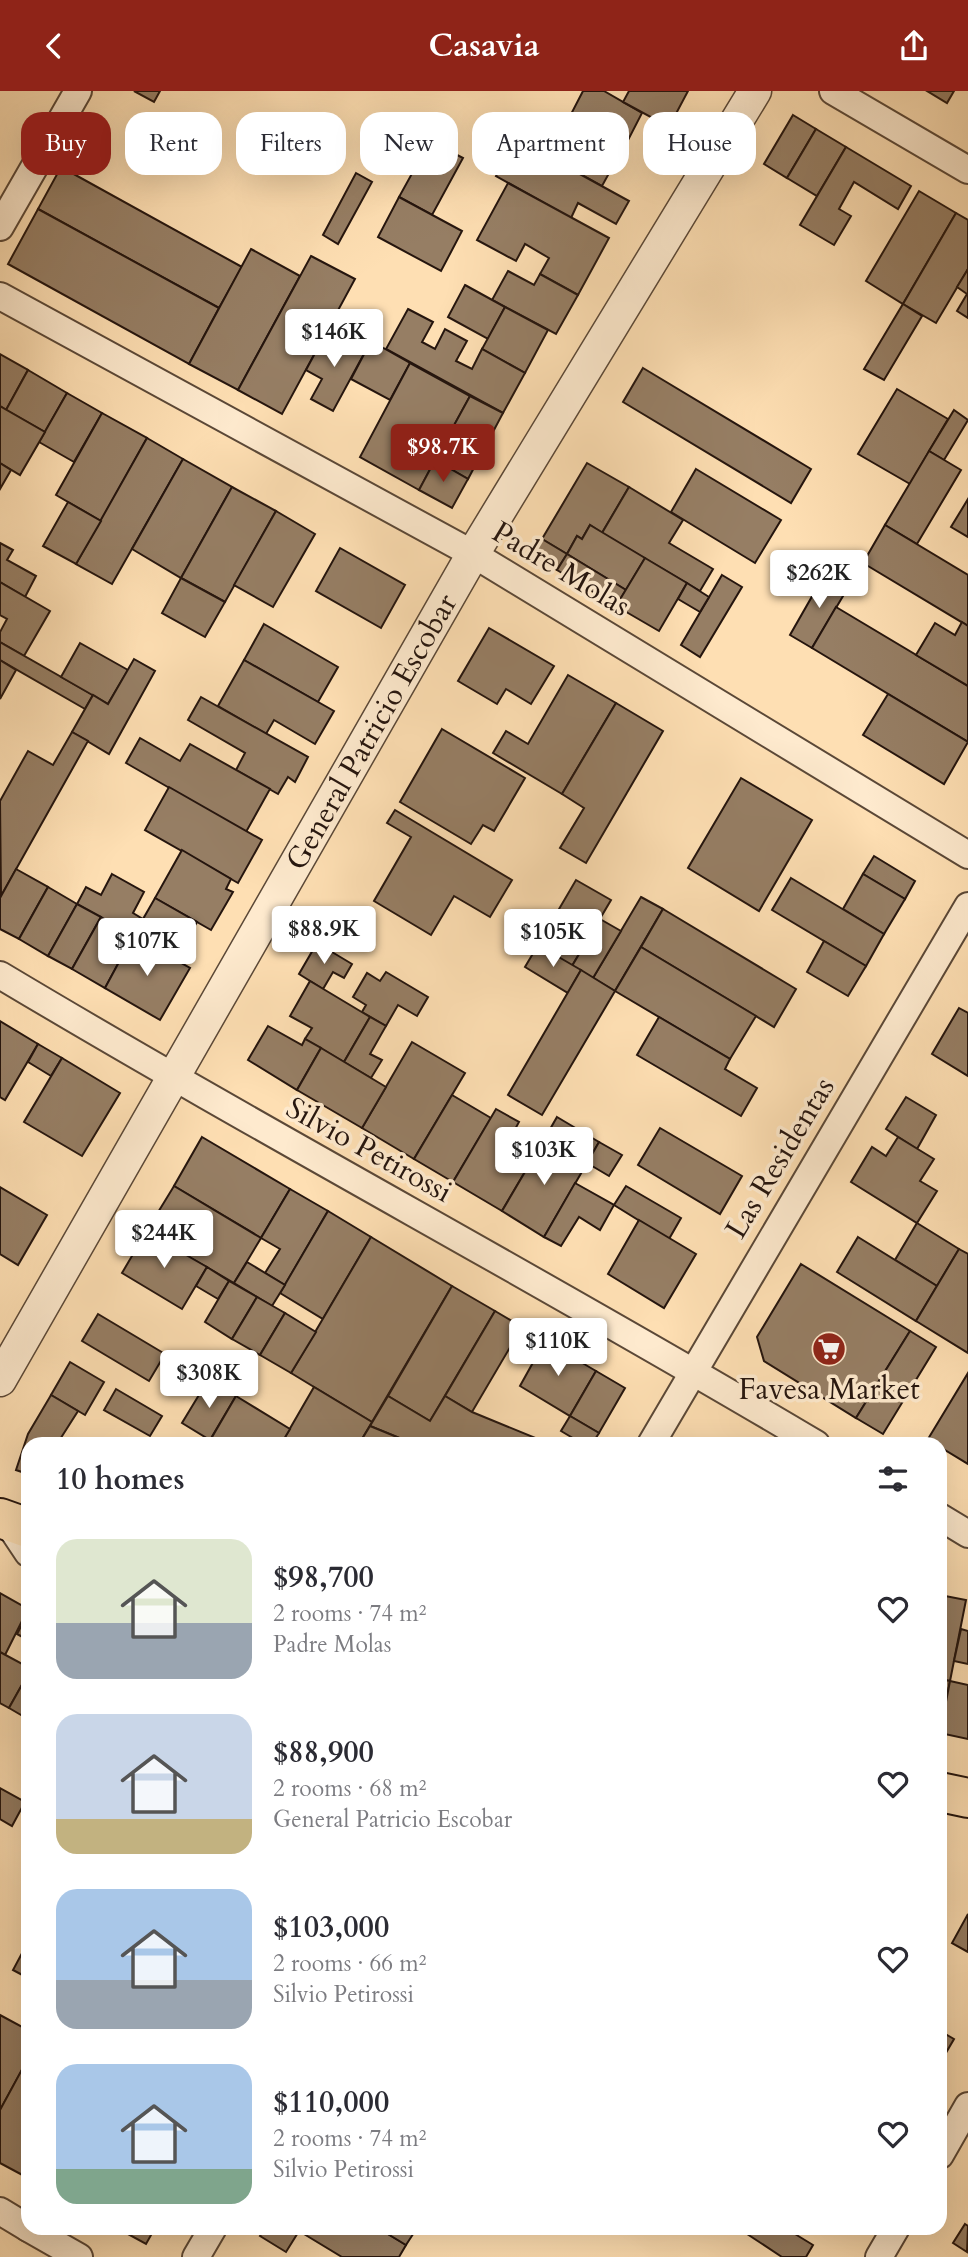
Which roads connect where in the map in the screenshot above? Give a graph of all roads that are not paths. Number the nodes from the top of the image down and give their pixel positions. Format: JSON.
{"nodes":[{"id":1,"x":78,"y":91,"type":"edge"},
{"id":2,"x":755,"y":91,"type":"edge"},
{"id":3,"x":833,"y":91,"type":"edge"},
{"id":4,"x":968,"y":170,"type":"edge"},
{"id":5,"x":0,"y":227,"type":"edge"},
{"id":6,"x":0,"y":296,"type":"edge"},
{"id":7,"x":473,"y":554,"type":"junction"},
{"id":8,"x":968,"y":855,"type":"edge"},
{"id":9,"x":968,"y":906,"type":"edge"},
{"id":10,"x":0,"y":975,"type":"edge"},
{"id":11,"x":173,"y":1078,"type":"junction"},
{"id":12,"x":693,"y":1371,"type":"junction"},
{"id":13,"x":0,"y":1380,"type":"edge"},
{"id":14,"x":655,"y":1437,"type":"edge"},
{"id":15,"x":804,"y":1437,"type":"edge"},
{"id":16,"x":947,"y":1521,"type":"edge"},
{"id":17,"x":11,"y":1522,"type":"edge"},
{"id":18,"x":968,"y":1534,"type":"edge"},
{"id":19,"x":21,"y":1540,"type":"edge"},
{"id":20,"x":947,"y":1794,"type":"edge"},
{"id":21,"x":968,"y":1798,"type":"edge"},
{"id":22,"x":958,"y":2120,"type":"edge"},
{"id":23,"x":947,"y":2141,"type":"edge"},
{"id":24,"x":0,"y":2211,"type":"edge"},
{"id":25,"x":21,"y":2224,"type":"edge"},
{"id":26,"x":40,"y":2235,"type":"edge"},
{"id":27,"x":209,"y":2235,"type":"edge"},
{"id":28,"x":892,"y":2235,"type":"edge"},
{"id":29,"x":79,"y":2257,"type":"edge"},
{"id":30,"x":196,"y":2257,"type":"edge"},
{"id":31,"x":879,"y":2257,"type":"edge"}],
"edges":[{"from":1,"to":5,"type":"street"},
{"from":2,"to":7,"type":"street","name":"General Patricio Escobar"},
{"from":3,"to":4,"type":"street"},
{"from":6,"to":7,"type":"street","name":"Padre Molas"},
{"from":7,"to":8,"type":"street","name":"Padre Molas"},
{"from":7,"to":11,"type":"street","name":"General Patricio Escobar"},
{"from":9,"to":12,"type":"street","name":"Las Residentas"},
{"from":10,"to":11,"type":"street","name":"Silvio Petirossi"},
{"from":11,"to":12,"type":"street","name":"Silvio Petirossi"},
{"from":11,"to":13,"type":"street","name":"General Patricio Escobar"},
{"from":12,"to":14,"type":"street","name":"Las Residentas"},
{"from":12,"to":15,"type":"street","name":"Silvio Petirossi"},
{"from":16,"to":18,"type":"street"},
{"from":17,"to":19,"type":"street"},
{"from":20,"to":21,"type":"highway"},
{"from":22,"to":23,"type":"street"},
{"from":24,"to":25,"type":"street"},
{"from":26,"to":29,"type":"street"},
{"from":27,"to":30,"type":"street"},
{"from":28,"to":31,"type":"street"}]}
